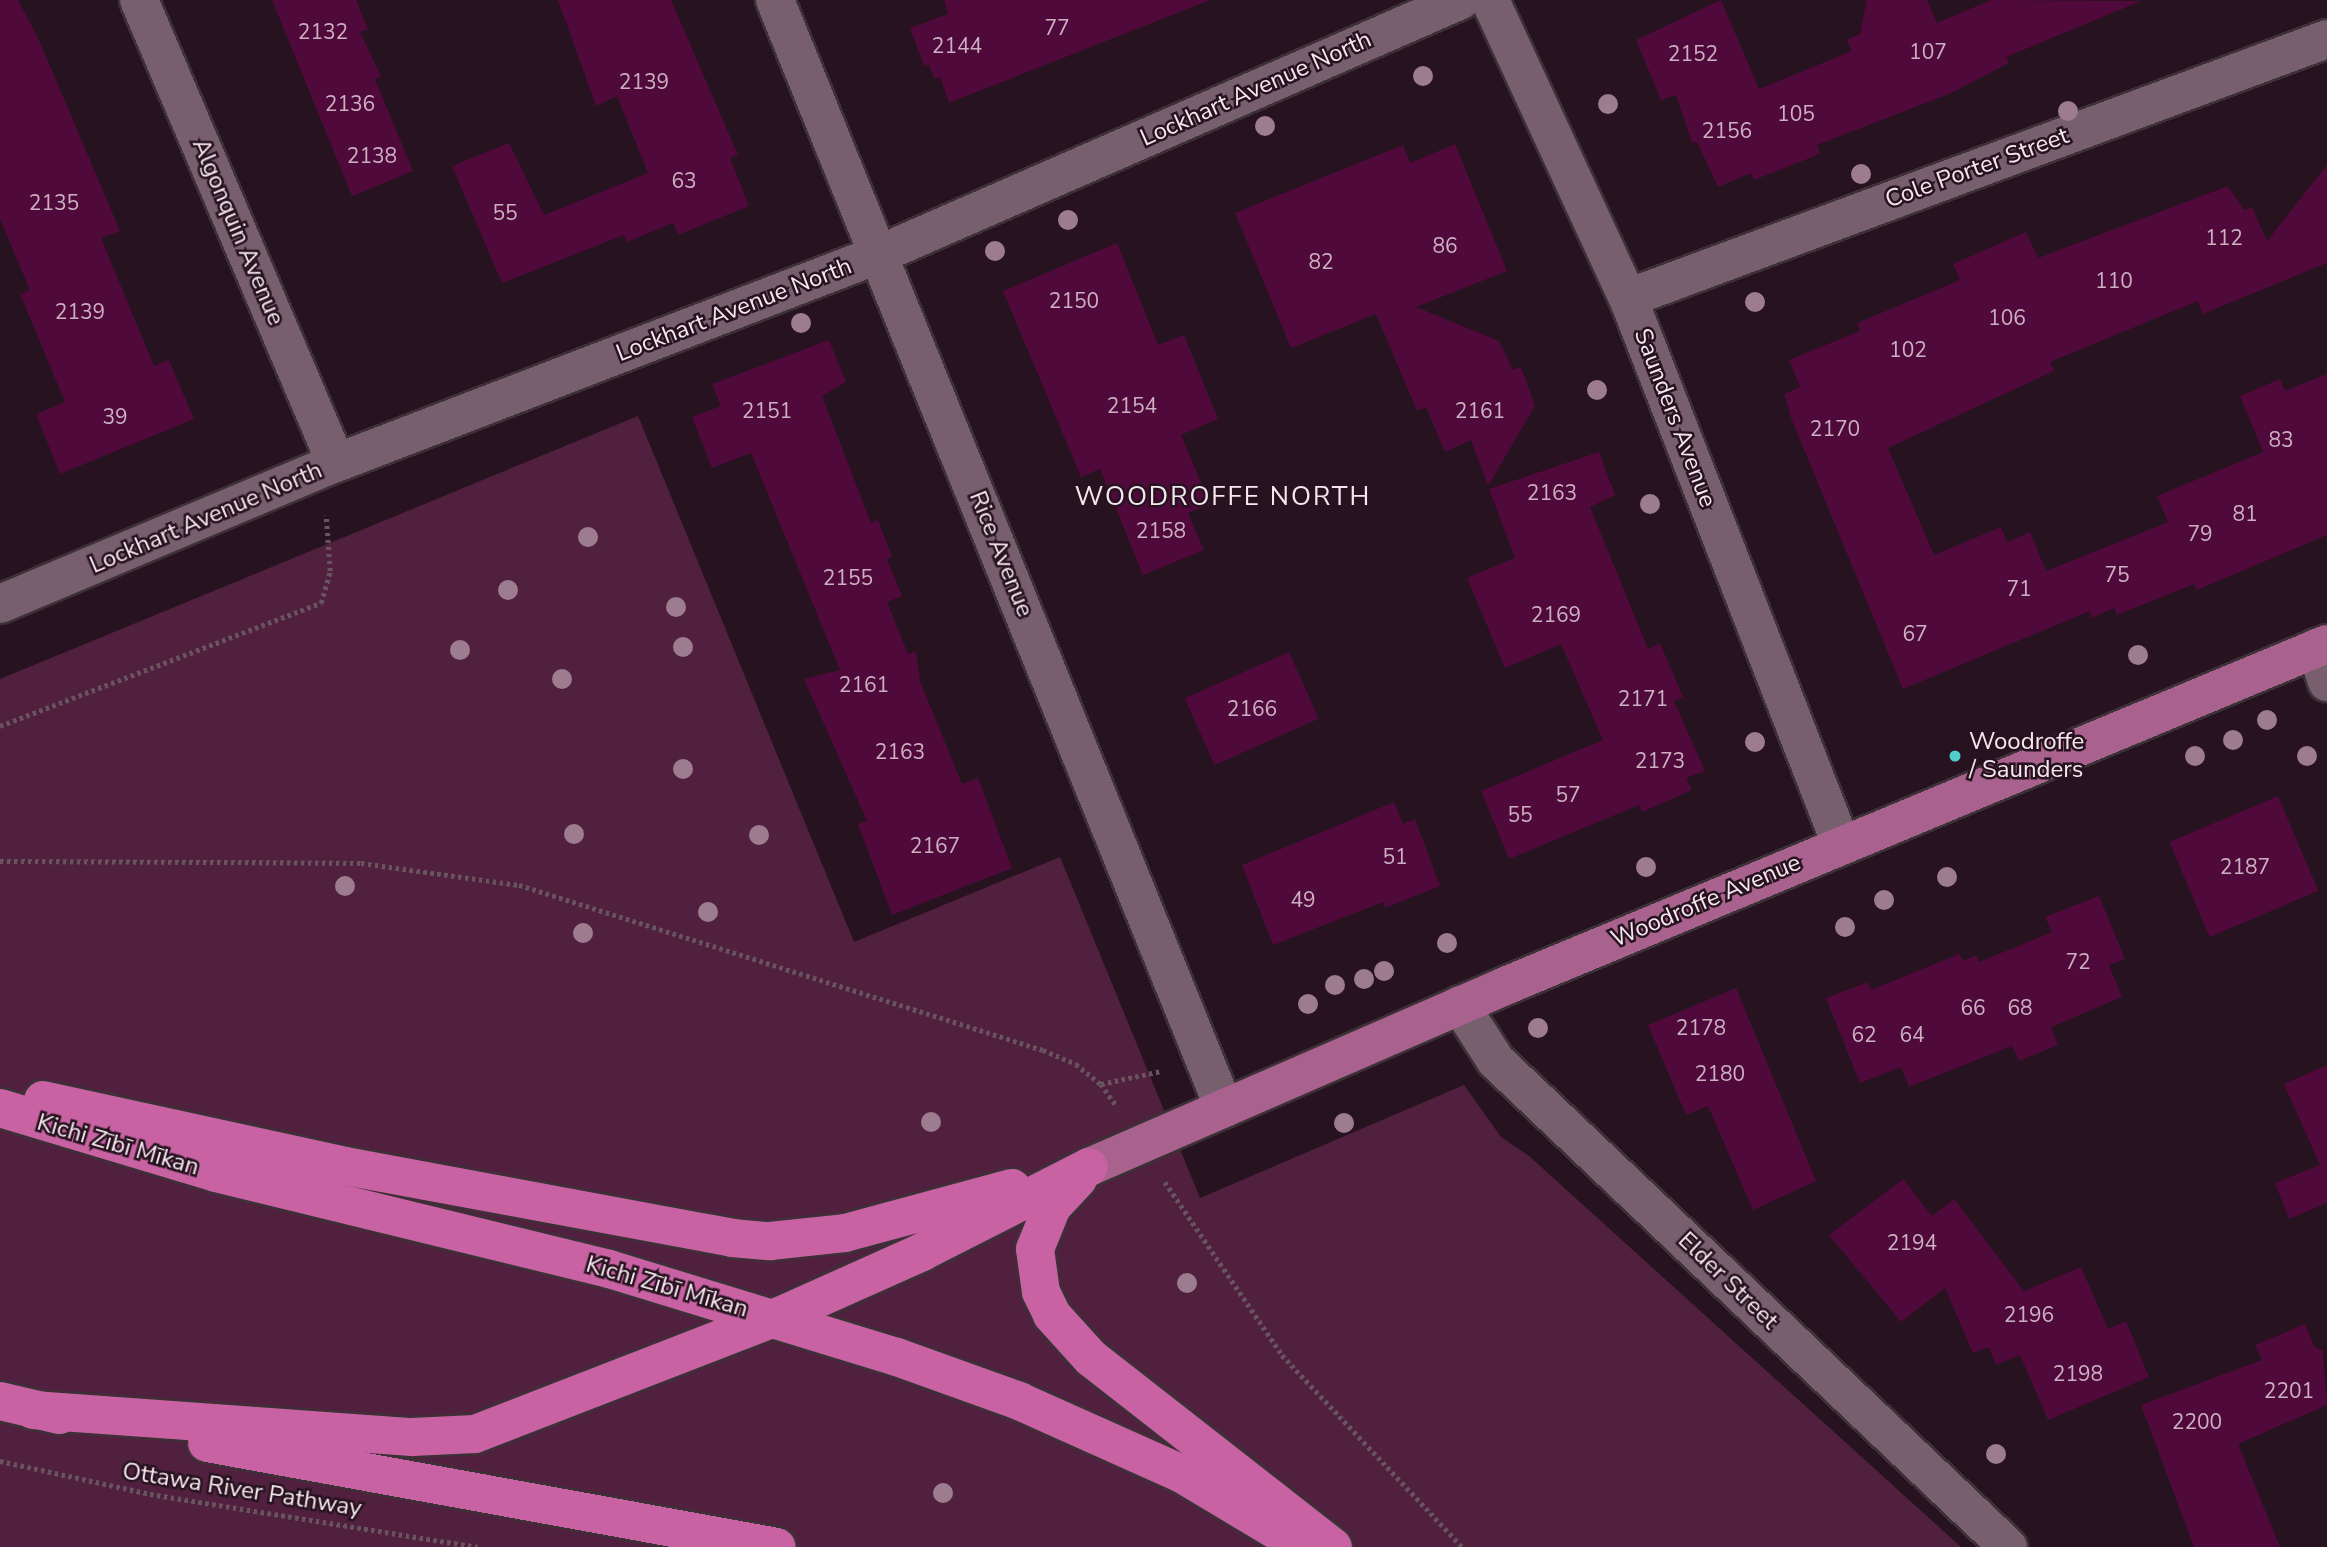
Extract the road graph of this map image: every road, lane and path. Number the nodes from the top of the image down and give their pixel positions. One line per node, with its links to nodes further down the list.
1 (139, 0): 8 (street, Algonquin Avenue)
2 (775, 0): 6 (street, Rice Avenue)
3 (1461, 0): 6 (street, Lockhart Avenue North)
4 (1490, 0): 7 (street, Saunders Avenue)
5 (2327, 39): 7 (street, Cole Porter Street)
6 (880, 254): 8 (street, Lockhart Avenue North); 18 (street, Rice Avenue)
7 (1628, 298): 12 (street, Saunders Avenue)
8 (330, 466): 9 (street, Lockhart Avenue North); 11 (path)
9 (0, 604)
10 (2323, 658): 12 (main road, Woodroffe Avenue)
11 (0, 726)
12 (1841, 844): 14 (main road, Woodroffe Avenue)
13 (0, 861): 15 (path)
14 (1460, 1005): 18 (main road, Woodroffe Avenue); 29 (street, Elder Street)
15 (1166, 1070)
16 (0, 1091): 19 (highway)
17 (0, 1108): 21 (highway, Kichi Zībī Mīkan)
18 (1224, 1108): 19 (main road, Woodroffe Avenue)
19 (1089, 1167): 21 (highway); 27 (highway)
20 (1158, 1171): 28 (path)
21 (776, 1317): 22 (highway); 26 (highway, Kichi Zībī Mīkan)
22 (17, 1406): 25 (highway)
23 (0, 1461): 24 (path, Ottawa River Pathway)
24 (478, 1547)
25 (777, 1547)
26 (1304, 1547)
27 (1333, 1547)
28 (1462, 1547)
29 (2008, 1547)

